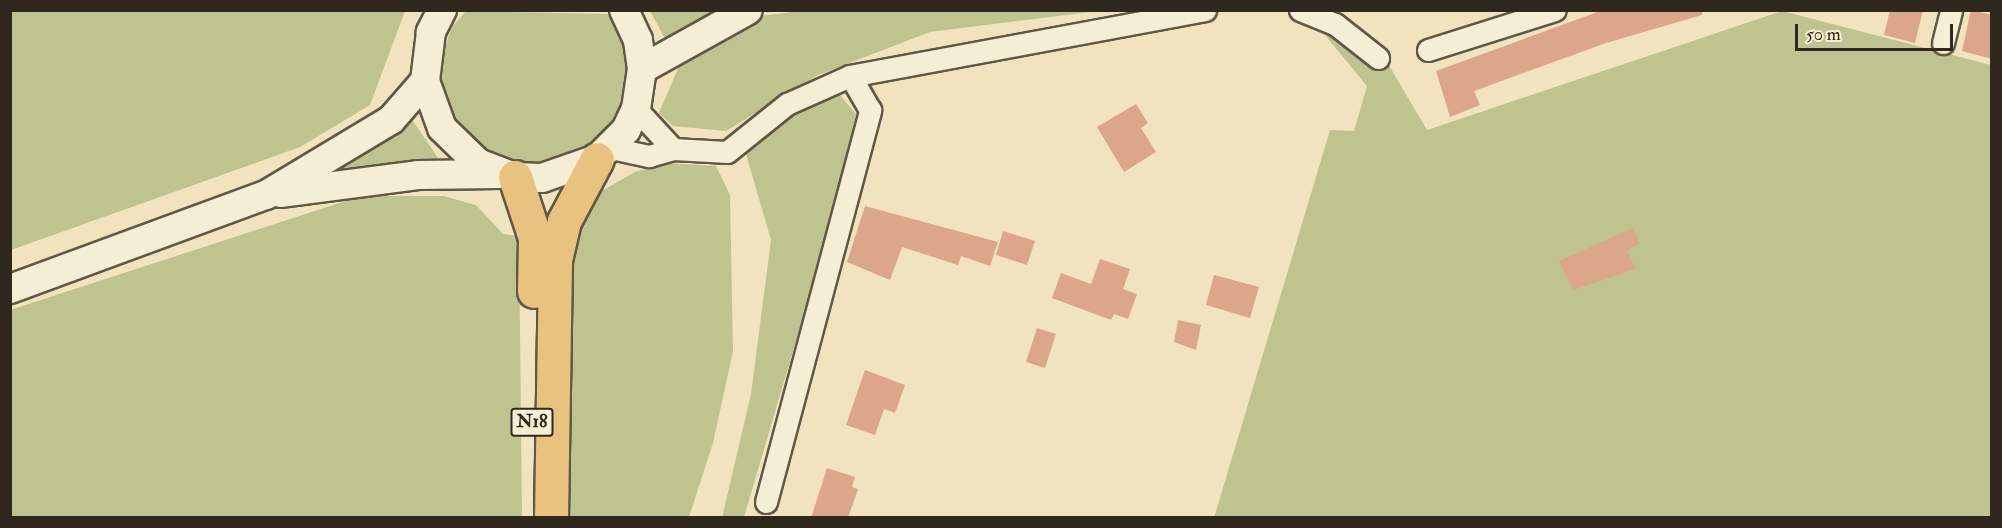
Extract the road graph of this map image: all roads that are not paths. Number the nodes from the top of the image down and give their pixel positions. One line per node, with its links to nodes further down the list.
1 (442, 10): 13 (main road)
2 (624, 10): 11 (main road)
3 (748, 10): 11 (main road)
4 (1205, 10): 12 (street)
5 (1300, 10): 10 (street)
6 (1555, 10): 9 (street)
7 (1951, 10): 8 (street)
8 (1943, 43)
9 (1428, 51)
10 (1378, 58)
11 (642, 69): 14 (main road)
12 (850, 76): 15 (street); 20 (street)
13 (425, 81): 17 (main road); 18 (main road)
14 (636, 109): 15 (street); 16 (main road)
15 (673, 149): 16 (street)
16 (604, 154): 17 (main road); 22 (highway, N18)
17 (508, 175): 18 (main road); 21 (highway, N18)
18 (266, 195): 19 (main road)
19 (10, 289)
20 (766, 502)
21 (532, 518)
22 (551, 518)

